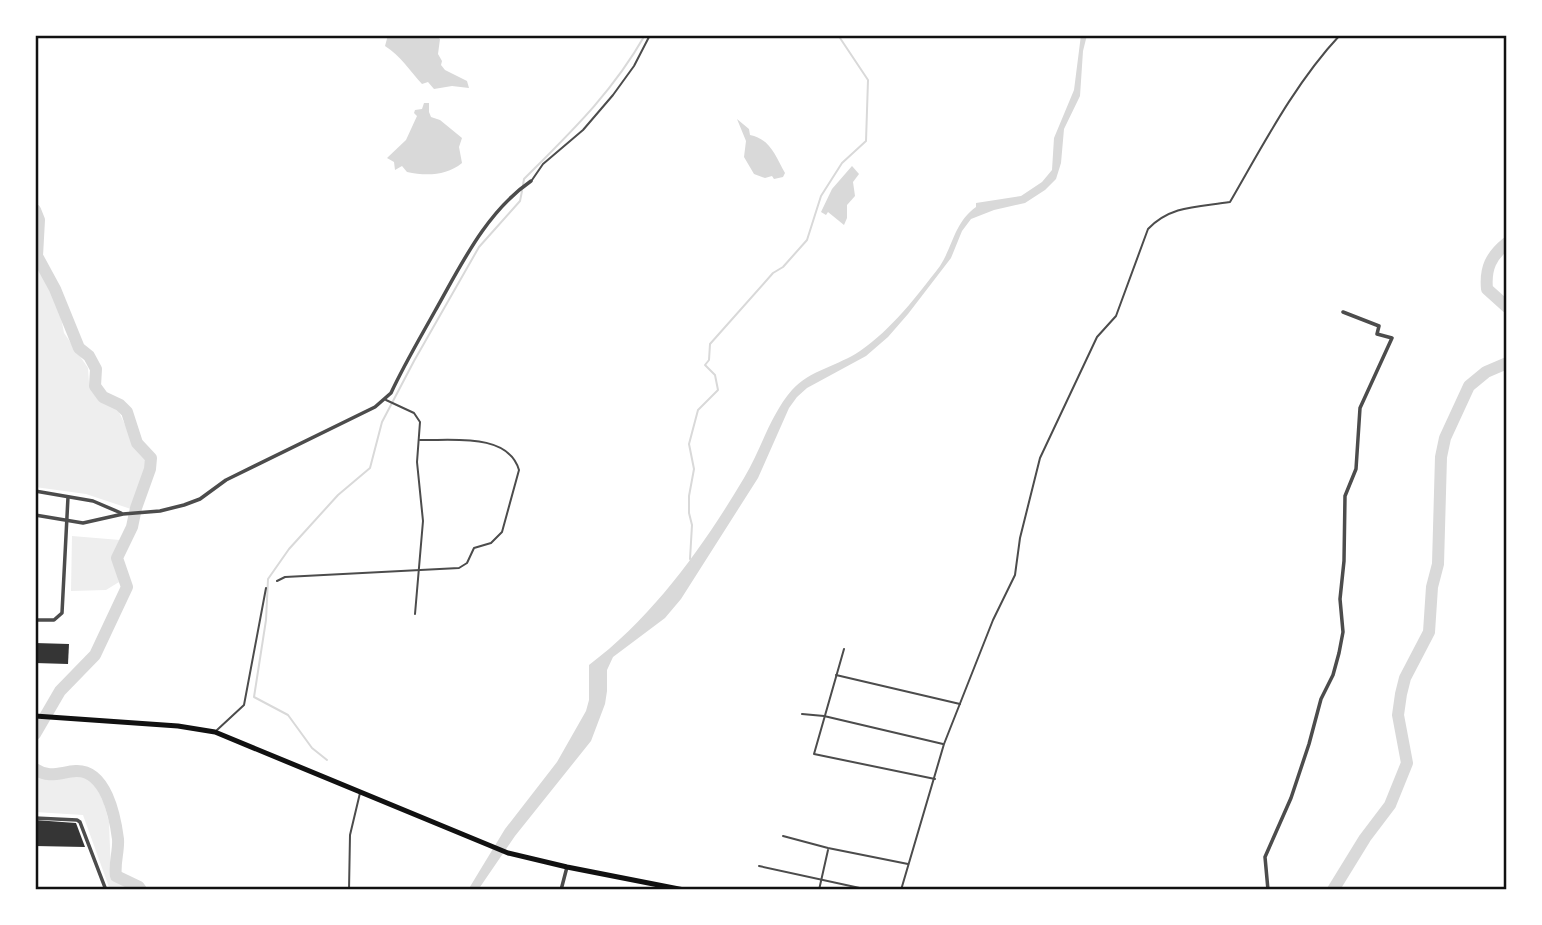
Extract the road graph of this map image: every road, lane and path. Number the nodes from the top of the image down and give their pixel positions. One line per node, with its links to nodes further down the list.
1 (650, 35): 3 (lane)
2 (1340, 35): 19 (lane)
3 (531, 181): 5 (street)
4 (1343, 312): 41 (street)
5 (385, 400): 6 (lane); 9 (street)
6 (420, 440): 12 (lane); 12 (lane)
7 (35, 491): 8 (street)
8 (68, 496): 9 (street); 11 (street)
9 (122, 514): 11 (street)
10 (35, 515): 11 (street)
11 (66, 520): 16 (street)
12 (420, 569): 13 (lane); 15 (lane)
13 (276, 581)
14 (266, 588): 23 (lane)
15 (415, 614)
16 (35, 620)
17 (844, 649): 18 (lane)
18 (835, 675): 19 (lane); 22 (lane)
19 (960, 704): 24 (lane)
20 (802, 714): 22 (lane)
21 (37, 716): 23 (main road)
22 (824, 716): 24 (lane); 25 (lane)
23 (215, 732): 26 (main road)
24 (944, 744): 25 (lane)
25 (935, 779): 30 (lane)
26 (361, 792): 32 (main road); 35 (lane)
27 (35, 818): 34 (street)
28 (783, 836): 29 (lane)
29 (828, 848): 30 (lane); 33 (lane)
30 (909, 864): 40 (lane)
31 (759, 866): 33 (lane)
32 (567, 867): 36 (street); 37 (main road)
33 (821, 879): 38 (lane); 39 (lane)
34 (106, 890)
35 (349, 890)
36 (561, 890)
37 (684, 890)
38 (819, 890)
39 (869, 890)
40 (901, 890)
41 (1268, 890)

